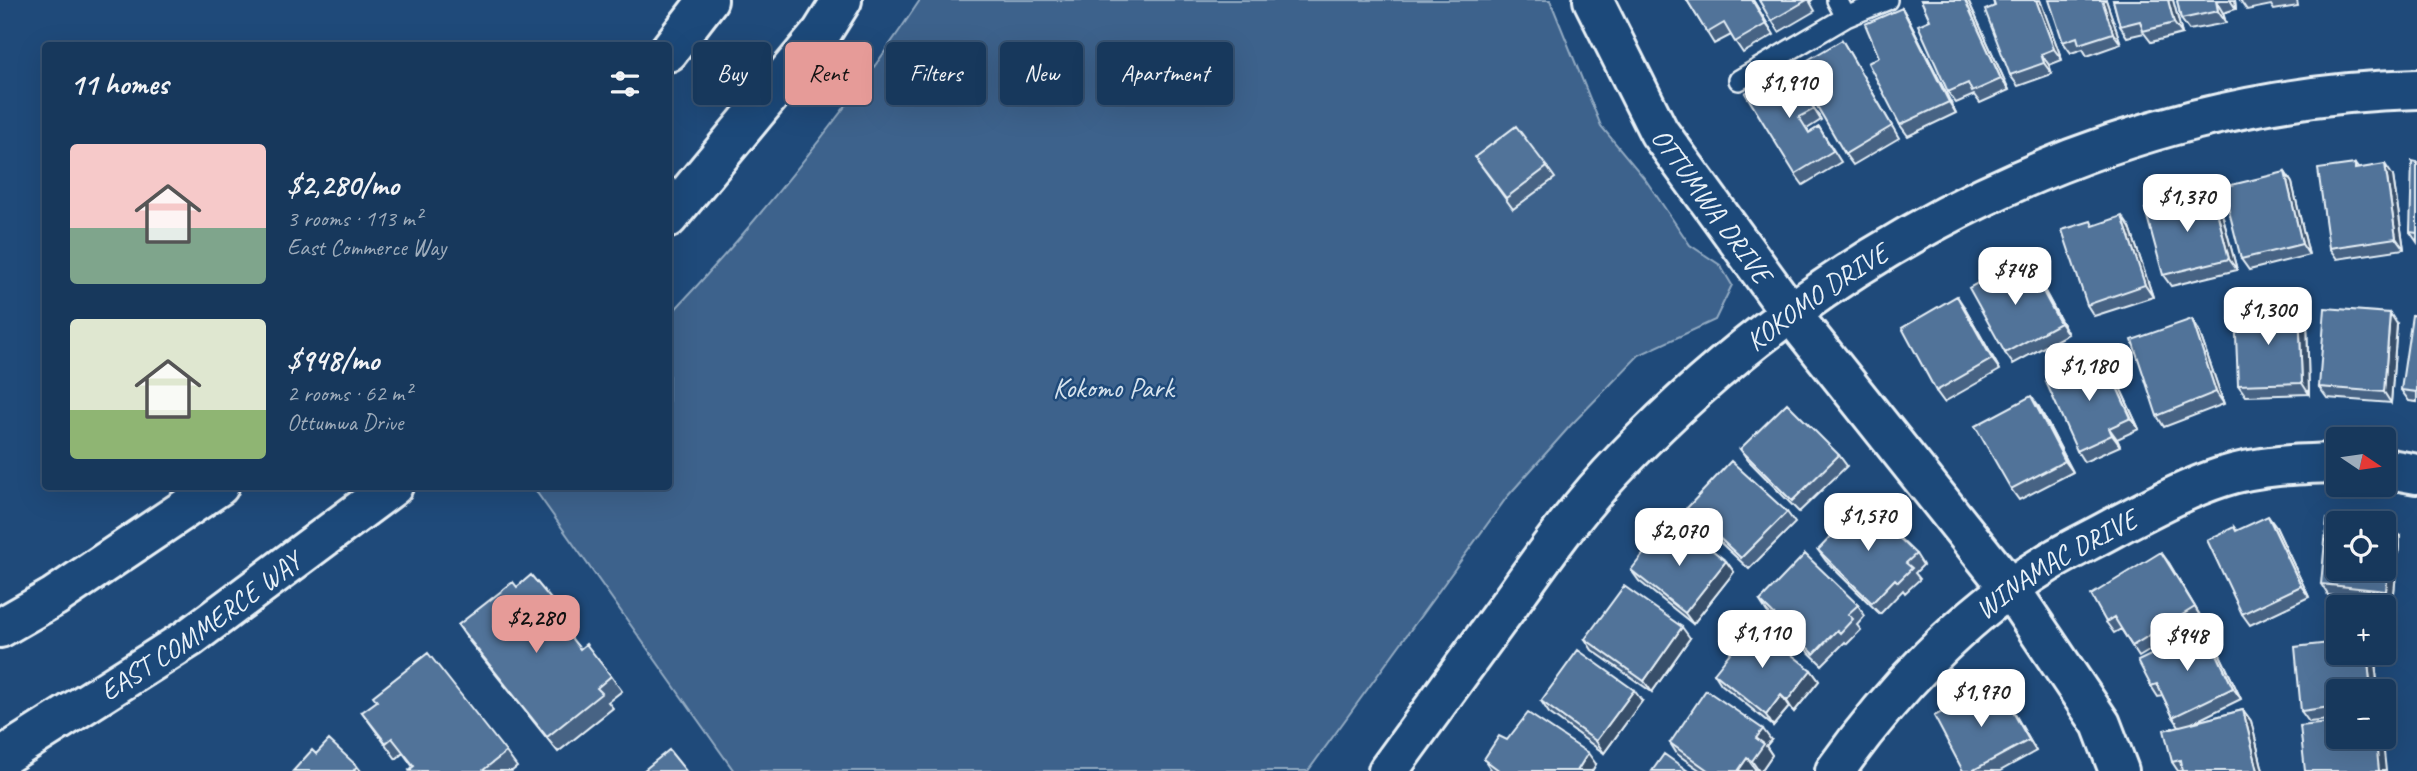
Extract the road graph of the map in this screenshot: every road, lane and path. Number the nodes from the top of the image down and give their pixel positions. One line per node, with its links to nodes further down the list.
1 (708, 0): 6 (street)
2 (842, 0): 9 (street)
3 (1593, 0): 10 (street, OTTUMWA DRIVE)
4 (1887, 0): 5 (lane)
5 (1842, 9): 7 (lane)
6 (672, 47)
7 (1739, 80)
8 (2417, 89): 10 (street, KOKOMO DRIVE)
9 (672, 213)
10 (1789, 311): 16 (street, OTTUMWA DRIVE); 19 (street, KOKOMO DRIVE)
11 (2326, 463): 16 (street, WINAMAC DRIVE)
12 (2396, 470): 13 (street)
13 (2417, 474)
14 (213, 490): 17 (street)
15 (388, 490): 18 (street, EAST COMMERCE WAY)
16 (2011, 590): 20 (street, WINAMAC DRIVE); 21 (street, OTTUMWA DRIVE)
17 (0, 628)
18 (14, 758)
19 (1388, 771)
20 (1835, 771)
21 (2119, 771)

